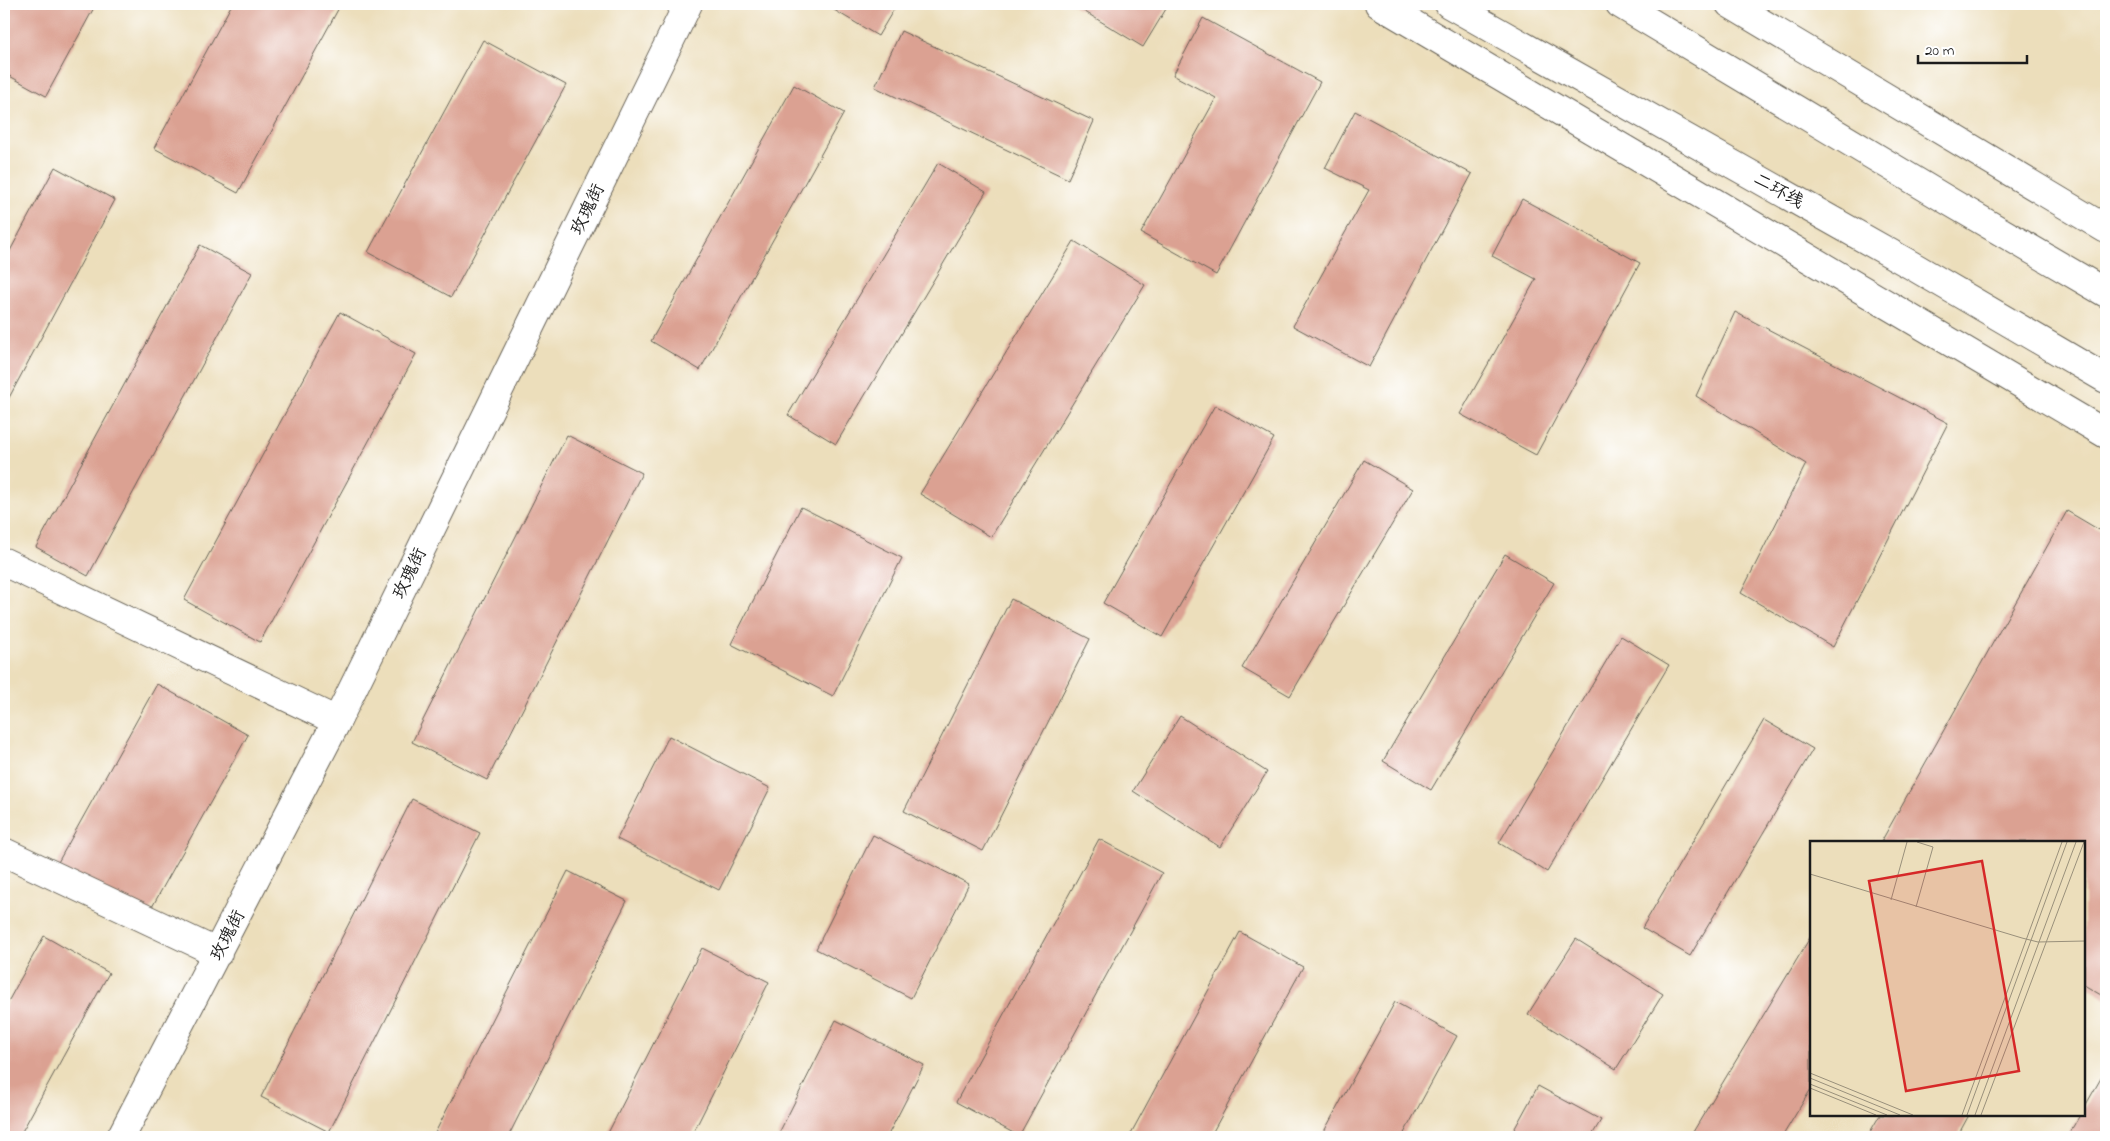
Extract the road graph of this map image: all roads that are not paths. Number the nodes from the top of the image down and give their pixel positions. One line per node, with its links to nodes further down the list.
1 (688, 4): 11 (main road, 玫瑰街)
2 (1379, 4): 9 (main road)
3 (1449, 4): 8 (main road, 二环线)
4 (1620, 4): 7 (main road)
5 (1730, 4): 6 (main road)
6 (2106, 229)
7 (2106, 293)
8 (2106, 379)
9 (2106, 434)
10 (4, 562): 11 (main road)
11 (336, 721): 13 (main road, 玫瑰街)
12 (4, 852): 13 (main road)
13 (218, 953): 14 (main road, 玫瑰街)
14 (121, 1137)

